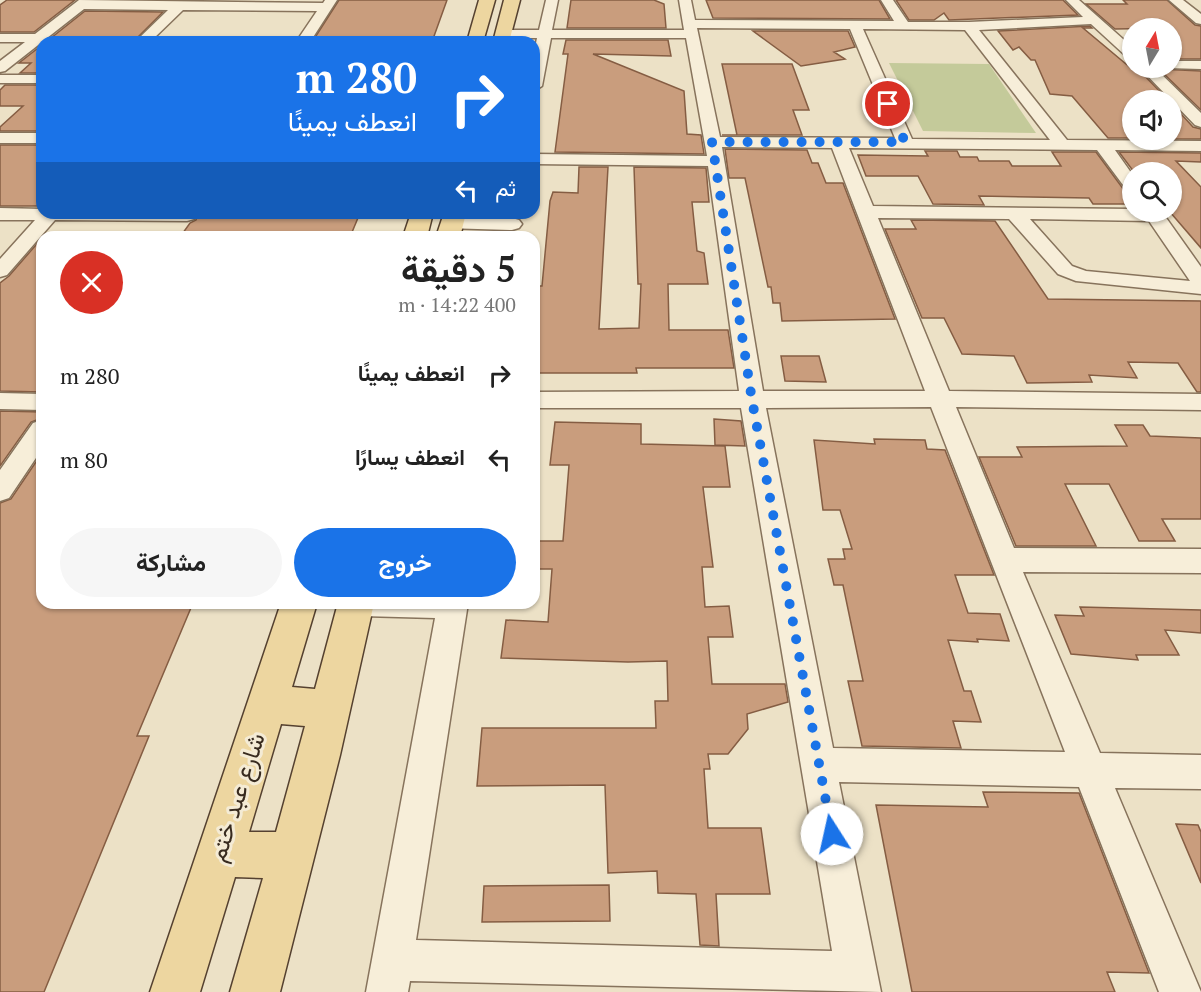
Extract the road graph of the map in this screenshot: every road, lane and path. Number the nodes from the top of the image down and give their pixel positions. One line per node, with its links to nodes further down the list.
1 (487, 0): 20 (main road)
2 (512, 0): 21 (main road)
3 (552, 0): 16 (street)
4 (887, 0): 14 (street)
5 (1072, 0): 11 (street)
6 (1175, 0): 12 (street)
7 (84, 3): 9 (street); 17 (street)
8 (329, 3): 9 (street); 19 (street)
9 (179, 6): 18 (street)
10 (689, 19): 13 (street); 16 (street); 42 (street)
11 (1094, 20): 15 (street); 26 (street)
12 (1201, 20)
13 (855, 26): 14 (street); 38 (street)
14 (904, 26): 15 (street)
15 (969, 26): 39 (street)
16 (543, 34): 22 (street); 27 (street)
17 (41, 36)
18 (148, 36)
19 (307, 36)
20 (477, 36)
21 (503, 36)
22 (522, 36)
23 (0, 38): 24 (street)
24 (36, 38)
25 (36, 40): 30 (street)
26 (1122, 45)
27 (540, 51)
28 (1182, 65): 29 (street)
29 (1201, 65)
30 (0, 68)
31 (1157, 78): 34 (street)
32 (0, 79): 33 (street)
33 (36, 79)
34 (1198, 117)
35 (0, 138): 36 (street)
36 (36, 138)
37 (838, 141): 38 (street); 42 (street); 45 (street)
38 (905, 142): 39 (street)
39 (1062, 144): 40 (street)
40 (1102, 145): 41 (street); 44 (street)
41 (1201, 146)
42 (714, 152): 43 (street); 59 (street)
43 (540, 159)
44 (1122, 172)
45 (865, 212): 49 (street); 57 (street)
46 (1122, 213): 49 (street)
47 (0, 214): 48 (street)
48 (36, 214)
49 (1015, 214): 56 (street)
50 (46, 219): 54 (street)
51 (1160, 222): 55 (street)
52 (452, 225): 53 (street)
53 (512, 225)
54 (0, 271)
55 (1201, 282)
56 (1201, 288)
57 (940, 399): 59 (street); 62 (street); 65 (street)
58 (540, 400): 59 (street)
59 (752, 400): 72 (street)
60 (0, 401): 61 (street)
61 (36, 402)
62 (1201, 402)
63 (36, 438): 64 (street)
64 (0, 491)
65 (1004, 560): 66 (street); 73 (street)
66 (1201, 561)
67 (297, 609): 70 (main road, شارع عبد ختم)
68 (355, 609): 71 (main road)
69 (452, 609): 77 (street)
70 (266, 704): 71 (main road); 75 (main road, شارع عبد ختم)
71 (330, 709): 76 (main road)
72 (820, 765): 73 (street); 78 (street)
73 (1089, 769): 74 (street); 81 (street)
74 (1201, 772)
75 (218, 854): 76 (main road); 79 (main road, شارع عبد ختم)
76 (291, 855): 80 (main road)
77 (390, 976): 78 (street)
78 (858, 982)
79 (175, 992)
80 (255, 992)
81 (1180, 992)

